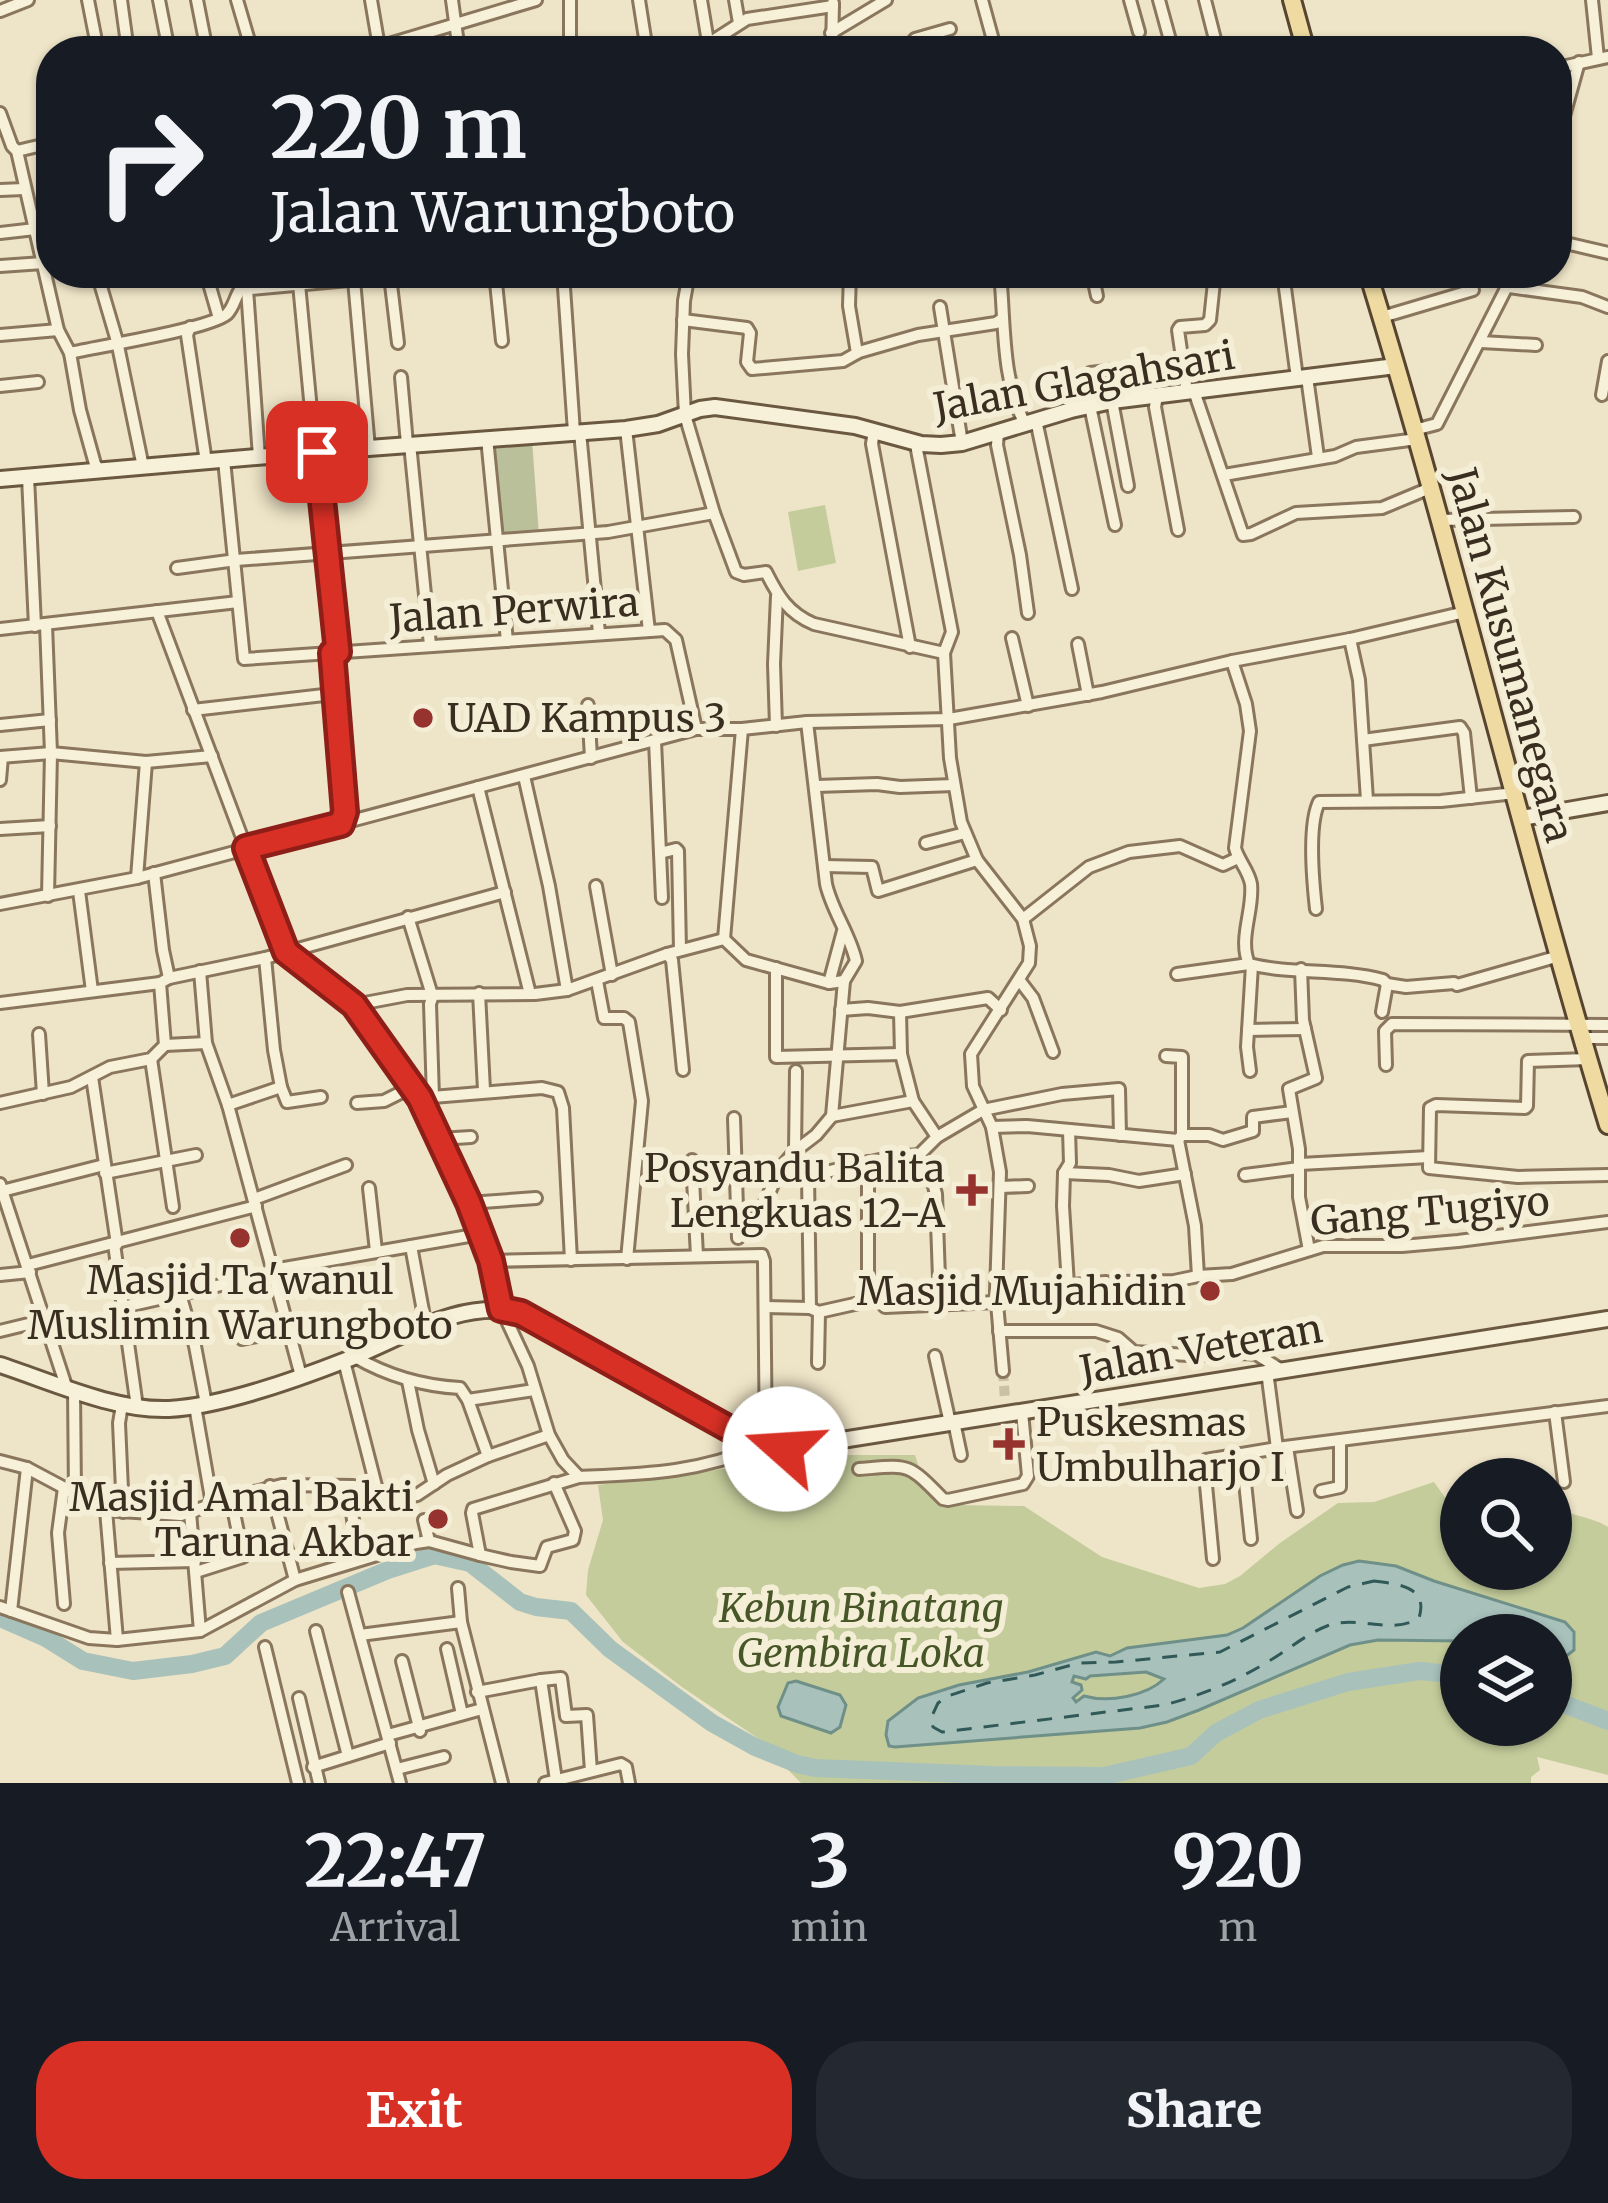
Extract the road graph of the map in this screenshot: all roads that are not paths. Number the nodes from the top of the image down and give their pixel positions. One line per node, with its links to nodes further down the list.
1 (88, 0): 33 (street)
2 (121, 0): 34 (street)
3 (159, 0): 35 (street)
4 (196, 0): 36 (street)
5 (237, 0): 37 (street)
6 (371, 0): 38 (street)
7 (452, 0): 28 (street)
8 (486, 0): 26 (street)
9 (536, 0): 26 (street)
10 (569, 0): 41 (street)
11 (639, 0): 42 (street)
12 (700, 0): 43 (street)
13 (736, 0): 27 (street)
14 (774, 0): 25 (street)
15 (886, 0): 32 (street)
16 (982, 0): 47 (street)
17 (1130, 0): 31 (street)
18 (1160, 0): 48 (street)
19 (1205, 0): 49 (street)
20 (1293, 0): 50 (main road)
21 (1592, 0): 51 (street)
22 (23, 1): 24 (street)
23 (833, 3): 25 (street); 32 (street)
24 (0, 10)
25 (776, 14): 27 (street)
26 (489, 16): 28 (street)
27 (739, 23): 30 (street)
28 (458, 25): 39 (street); 40 (street)
29 (950, 29): 46 (street)
30 (726, 32): 44 (street); 45 (street)
31 (1138, 32)
32 (832, 33)
33 (95, 36)
34 (126, 36)
35 (166, 36)
36 (204, 36)
37 (248, 36)
38 (372, 36)
39 (419, 36)
40 (459, 36)
41 (570, 36)
42 (645, 36)
43 (707, 36)
44 (719, 36)
45 (727, 36)
46 (926, 36)
47 (991, 36)
48 (1169, 36)
49 (1214, 36)
50 (1302, 36)
51 (1603, 58): 52 (street)
52 (1580, 62): 53 (street); 54 (street)
53 (1572, 64)
54 (1572, 89)
55 (0, 112): 56 (street)
56 (10, 148): 57 (street)
57 (24, 189): 58 (street); 59 (street)
58 (0, 190)
59 (34, 229): 60 (street); 61 (street)
60 (0, 232)
61 (36, 236)
62 (1572, 245): 63 (street)
63 (1608, 253)
64 (36, 263): 65 (street)
65 (0, 266)
66 (49, 288): 94 (street)
67 (101, 288): 97 (street)
68 (210, 288): 90 (street)
69 (254, 288): 84 (street)
70 (297, 288): 128 (street)
71 (353, 288): 127 (street)
72 (390, 288): 100 (street)
73 (497, 288): 98 (street)
74 (564, 288): 120 (street)
75 (687, 288): 92 (street)
76 (849, 288): 102 (street)
77 (1002, 288): 91 (street)
78 (1095, 288): 86 (street)
79 (1213, 288): 111 (street)
80 (1286, 288): 108 (street)
81 (1373, 288): 89 (main road, Jalan Kusumanegara)
82 (1508, 288): 99 (street)
83 (1522, 288): 87 (street)
84 (248, 289): 90 (street); 129 (street)
85 (1473, 290): 89 (street)
86 (1096, 296)
87 (1608, 307)
88 (940, 308): 95 (street)
89 (1382, 317): 105 (main road, Jalan Kusumanegara)
90 (218, 318): 93 (street)
91 (1002, 319): 95 (street); 117 (street)
92 (683, 320): 102 (street); 116 (street)
93 (190, 327): 97 (street); 132 (street)
94 (58, 330): 96 (street); 103 (street)
95 (943, 331): 102 (street); 124 (street)
96 (0, 335)
97 (117, 341): 103 (street); 133 (street)
98 (502, 341)
99 (1481, 342): 101 (street); 122 (street)
100 (398, 344)
101 (1536, 345)
102 (856, 352)
103 (70, 353): 134 (street)
104 (1608, 362): 112 (street)
105 (1396, 366): 108 (main road, Jalan Glagahsari); 122 (main road, Jalan Kusumanegara)
106 (1090, 373): 114 (street)
107 (401, 377): 126 (street)
108 (1302, 377): 111 (main road, Jalan Glagahsari); 130 (street)
109 (38, 382): 110 (street)
110 (0, 386)
111 (1191, 392): 113 (main road, Jalan Glagahsari); 135 (street)
112 (1602, 394)
113 (1156, 395): 114 (main road, Jalan Glagahsari); 145 (street)
114 (1120, 400): 115 (main road, Jalan Glagahsari); 138 (street)
115 (1090, 406): 117 (main road, Jalan Glagahsari); 143 (street)
116 (686, 416): 118 (main road, Jalan Glagahsari); 119 (main road, Jalan Glagahsari); 140 (street)
117 (1030, 422): 121 (main road, Jalan Glagahsari); 152 (street)
118 (626, 430): 120 (main road, Jalan Glagahsari); 144 (street)
119 (874, 430): 125 (main road, Jalan Glagahsari); 167 (street)
120 (577, 432): 123 (main road, Jalan Glagahsari); 146 (street)
121 (998, 434): 124 (main road, Jalan Glagahsari); 157 (street)
122 (1415, 435): 130 (street); 139 (main road, Jalan Kusumanegara)
123 (487, 438): 126 (main road, Jalan Glagahsari); 147 (street)
124 (962, 443): 125 (main road, Jalan Glagahsari)
125 (921, 444): 169 (street)
126 (409, 445): 127 (main road, Jalan Glagahsari); 148 (street)
127 (369, 448): 128 (main road, Jalan Glagahsari)
128 (316, 452): 129 (main road, Jalan Glagahsari); 149 (street)
129 (259, 457): 131 (main road, Jalan Glagahsari)
130 (1318, 458): 135 (street)
131 (224, 460): 132 (main road, Jalan Glagahsari); 150 (street, Jalan Perwira)
132 (206, 462): 133 (main road, Jalan Glagahsari)
133 (143, 467): 134 (main road, Jalan Glagahsari)
134 (100, 471): 136 (main road, Jalan Glagahsari)
135 (1224, 475): 139 (street)
136 (28, 477): 137 (main road, Jalan Glagahsari); 158 (street)
137 (0, 479)
138 (1128, 486)
139 (1430, 488): 142 (main road, Jalan Kusumanegara)
140 (714, 513): 144 (street); 153 (street)
141 (1574, 517): 142 (street)
142 (1440, 520): 156 (main road, Jalan Kusumanegara)
143 (1114, 525)
144 (638, 527): 146 (street); 160 (street)
145 (1178, 530)
146 (589, 533): 147 (street); 161 (street)
147 (496, 540): 148 (street); 164 (street)
148 (419, 548): 149 (street); 166 (street)
149 (328, 554): 150 (street); 168 (street)
150 (236, 560): 151 (street); 154 (street, Jalan Perwira)
151 (177, 568)
152 (1072, 589)
153 (777, 596): 167 (street); 180 (street)
154 (238, 602): 155 (street); 168 (street, Jalan Perwira)
155 (157, 611): 158 (street); 175 (street)
156 (1466, 611): 163 (street); 195 (main road, Jalan Kusumanegara)
157 (1028, 613)
158 (41, 626): 159 (street); 177 (street)
159 (0, 629)
160 (649, 631): 161 (street, Jalan Perwira); 181 (street, Jalan Perwira)
161 (599, 633): 164 (street, Jalan Perwira)
162 (1012, 638): 174 (street)
163 (1350, 639): 170 (street); 183 (street)
164 (507, 641): 166 (street, Jalan Perwira)
165 (1078, 644): 172 (street)
166 (430, 645): 168 (street, Jalan Perwira)
167 (910, 647): 169 (street)
168 (335, 652): 200 (street)
169 (944, 653): 176 (street)
170 (1232, 661): 172 (street); 207 (street)
171 (324, 694): 175 (street)
172 (1088, 695): 174 (street)
173 (588, 705): 188 (street)
174 (1028, 706): 176 (street)
175 (193, 710): 186 (street)
176 (949, 719): 178 (street); 192 (street)
177 (50, 720): 179 (street); 185 (street)
178 (807, 722): 180 (street); 193 (street)
179 (0, 725)
180 (776, 726): 182 (street)
181 (696, 729): 182 (street); 184 (street)
182 (742, 729): 222 (street)
183 (1363, 740): 196 (street); 197 (street)
184 (655, 741): 188 (street); 206 (street)
185 (51, 753): 187 (street); 189 (street); 201 (street)
186 (212, 756): 189 (street); 205 (street)
187 (1, 757): 191 (street)
188 (591, 758): 190 (street)
189 (146, 762): 211 (street)
190 (524, 776): 194 (street); 239 (street)
191 (0, 780)
192 (954, 785): 193 (street); 203 (street)
193 (817, 786): 209 (street)
194 (478, 788): 200 (street); 214 (street)
195 (1515, 793): 196 (street); 199 (main road, Jalan Kusumanegara)
196 (1471, 798): 197 (street)
197 (1367, 800): 218 (street)
198 (1608, 803): 199 (main road)
199 (1522, 818): 225 (main road, Jalan Kusumanegara)
200 (341, 824): 205 (street)
201 (50, 826): 202 (street); 215 (street)
202 (0, 829)
203 (965, 833): 204 (street); 208 (street)
204 (926, 843)
205 (246, 848): 210 (street); 223 (street)
206 (660, 853): 216 (street); 224 (street)
207 (1238, 858): 220 (street); 227 (street)
208 (977, 860): 209 (street); 220 (street)
209 (824, 866): 221 (street)
210 (154, 873): 211 (street); 233 (street)
211 (137, 878): 213 (street)
212 (596, 886): 232 (street)
213 (79, 891): 215 (street); 240 (street)
214 (505, 892): 219 (street); 242 (street)
215 (48, 896): 217 (street)
216 (662, 898)
217 (0, 904)
218 (1316, 909)
219 (408, 917): 223 (street); 243 (street)
220 (1022, 919): 234 (street)
221 (843, 931): 236 (street); 237 (street)
222 (724, 939): 224 (street); 228 (street)
223 (286, 952): 226 (street); 245 (street)
224 (674, 952): 232 (street); 265 (street)
225 (1558, 956): 238 (street); 253 (main road, Jalan Kusumanegara)
226 (265, 958): 230 (street); 269 (street)
227 (1251, 965): 229 (street); 231 (street); 252 (street)
228 (776, 968): 237 (street); 261 (street)
229 (1301, 969): 238 (street); 251 (street)
230 (200, 970): 233 (street); 256 (street)
231 (1178, 974)
232 (612, 975): 235 (street)
233 (165, 980): 240 (street); 257 (street)
234 (1020, 980): 247 (street); 258 (street)
235 (597, 981): 239 (street); 321 (street)
236 (844, 981): 237 (street); 246 (street)
237 (829, 983)
238 (1387, 985): 249 (street)
239 (567, 990): 242 (street)
240 (92, 991): 244 (street)
241 (478, 993): 242 (street); 243 (street); 270 (street)
242 (530, 994)
243 (432, 995): 245 (street); 272 (street)
244 (0, 1003)
245 (354, 1005): 272 (street)
246 (842, 1010): 248 (street); 261 (street)
247 (1001, 1010): 248 (street); 278 (street)
248 (900, 1012): 259 (street)
249 (1382, 1012)
250 (1608, 1025): 253 (street)
251 (1305, 1029): 252 (street); 279 (street)
252 (1248, 1030): 267 (street)
253 (1580, 1032): 255 (street); 263 (main road, Jalan Kusumanegara); 264 (street)
254 (39, 1034): 271 (street)
255 (1608, 1037)
256 (206, 1043): 257 (street); 277 (street)
257 (165, 1046): 262 (street)
258 (1053, 1052)
259 (901, 1054): 261 (street); 274 (street)
260 (1166, 1056): 288 (street)
261 (836, 1057): 280 (street)
262 (151, 1059): 268 (street); 294 (street)
263 (1588, 1059): 282 (main road, Jalan Kusumanegara); 296 (street)
264 (1386, 1065)
265 (683, 1070)
266 (796, 1071): 290 (street)
267 (1250, 1071)
268 (92, 1077): 271 (street); 299 (street)
269 (280, 1088): 273 (street); 277 (street)
270 (484, 1090): 272 (street); 322 (street)
271 (44, 1094): 275 (street)
272 (422, 1094): 276 (street); 289 (street)
273 (321, 1097)
274 (914, 1101): 280 (street); 287 (street)
275 (0, 1103)
276 (357, 1103)
277 (228, 1105): 309 (street)
278 (982, 1110): 283 (street); 285 (street); 287 (street)
279 (1292, 1112): 288 (street); 298 (street)
280 (832, 1116): 290 (street)
281 (734, 1118): 314 (street)
282 (1608, 1124)
283 (992, 1127): 284 (street); 306 (street)
284 (1070, 1130): 285 (street); 300 (street)
285 (1120, 1135): 288 (street)
286 (470, 1137): 289 (street)
287 (937, 1137): 292 (street)
288 (1180, 1137): 301 (street)
289 (439, 1139): 310 (street)
290 (795, 1151): 314 (street)
291 (196, 1155): 294 (street)
292 (919, 1155): 295 (street); 332 (street)
293 (692, 1160): 320 (street)
294 (165, 1161): 299 (street); 311 (street)
295 (868, 1162): 331 (street); 336 (street)
296 (1429, 1163): 298 (street); 303 (street)
297 (346, 1165): 309 (street)
298 (1299, 1166): 302 (street); 317 (street)
299 (105, 1169): 305 (street); 315 (street)
300 (1064, 1173): 301 (street); 328 (street)
301 (1185, 1174): 327 (street)
302 (1245, 1175)
303 (1608, 1175)
304 (1028, 1186): 306 (street)
305 (1, 1187): 324 (street)
306 (1001, 1187): 330 (street)
307 (369, 1188): 318 (street)
308 (536, 1198): 310 (street)
309 (255, 1202): 315 (street); 325 (street)
310 (469, 1203): 313 (street)
311 (173, 1207)
312 (1608, 1222): 317 (street, Gang Tugiyo)
313 (480, 1234): 316 (street); 323 (street)
314 (738, 1235): 319 (street)
315 (116, 1244): 324 (street); 333 (street)
316 (411, 1246): 318 (street); 340 (street)
317 (1310, 1250): 327 (street, Gang Tugiyo)
318 (376, 1251): 325 (street)
319 (738, 1254): 320 (street); 334 (street)
320 (697, 1256): 321 (street)
321 (627, 1259): 322 (street)
322 (571, 1260): 323 (street)
323 (491, 1261): 335 (street)
324 (29, 1269): 326 (street); 338 (street)
325 (273, 1272): 329 (street); 341 (street)
326 (0, 1275)
327 (1198, 1276): 328 (street, Gang Tugiyo)
328 (1067, 1286): 330 (street, Gang Tugiyo)
329 (180, 1294): 333 (street); 357 (street)
330 (996, 1297): 332 (street, Gang Tugiyo); 343 (street)
331 (868, 1301): 332 (street, Gang Tugiyo); 336 (street, Gang Tugiyo)
332 (940, 1306)
333 (123, 1307): 339 (street)
334 (764, 1307): 336 (street, Gang Tugiyo); 365 (street)
335 (501, 1309): 340 (main road); 355 (street); 365 (main road)
336 (815, 1310): 348 (street)
337 (1608, 1318): 351 (main road, Jalan Veteran)
338 (45, 1320): 342 (street); 344 (street)
339 (125, 1323): 344 (street); 358 (street)
340 (426, 1327): 347 (main road)
341 (287, 1330): 345 (street); 352 (street)
342 (0, 1331)
343 (999, 1331): 350 (street); 351 (street)
344 (50, 1336): 354 (street)
345 (242, 1340)
346 (935, 1356): 362 (street)
347 (350, 1359): 352 (main road); 353 (street); 379 (street)
348 (818, 1363)
349 (0, 1365): 354 (main road)
350 (1003, 1370)
351 (1274, 1370): 360 (main road, Jalan Veteran); 366 (street)
352 (301, 1376): 357 (main road)
353 (409, 1381): 356 (street); 375 (street)
354 (70, 1388): 358 (main road); 380 (street)
355 (534, 1390): 356 (street); 363 (street)
356 (468, 1400): 369 (street)
357 (201, 1405): 358 (main road); 383 (street)
358 (129, 1406): 385 (street)
359 (1608, 1406): 361 (street)
360 (1012, 1409): 362 (main road, Jalan Veteran); 373 (street)
361 (1555, 1412): 364 (street); 370 (street)
362 (952, 1422): 365 (main road, Jalan Veteran); 368 (street)
363 (549, 1436): 369 (street); 374 (street)
364 (1340, 1441): 366 (street); 381 (street)
365 (763, 1447): 374 (street)
366 (1282, 1448): 367 (street); 386 (street)
367 (1242, 1454): 390 (street); 393 (street)
368 (961, 1455)
369 (488, 1456): 375 (street)
370 (1561, 1458)
371 (0, 1461): 372 (street)
372 (28, 1468): 380 (street); 400 (street)
373 (859, 1469)
374 (580, 1477): 376 (street)
375 (434, 1484): 379 (street)
376 (554, 1484): 392 (street); 392 (street)
377 (270, 1486): 378 (street); 382 (street); 396 (street)
378 (348, 1486): 379 (street); 389 (street)
379 (377, 1490)
380 (70, 1491): 384 (street); 399 (street)
381 (1322, 1492)
382 (231, 1498): 383 (street); 395 (street)
383 (212, 1504): 387 (street)
384 (106, 1510): 385 (street); 394 (street)
385 (123, 1511): 387 (street)
386 (1298, 1511)
387 (190, 1512): 395 (street)
388 (424, 1520): 391 (street)
389 (355, 1533)
390 (1251, 1539)
391 (429, 1541): 392 (street); 396 (street)
392 (480, 1555)
393 (1213, 1559)
394 (110, 1563): 395 (street); 405 (street)
395 (195, 1566): 402 (street)
396 (295, 1580): 402 (street)
397 (458, 1588): 401 (street)
398 (348, 1592): 404 (street)
399 (64, 1604)
400 (5, 1609): 405 (street)
401 (461, 1622): 404 (street); 410 (street)
402 (200, 1631): 405 (street)
403 (316, 1631): 416 (street)
404 (360, 1635): 415 (street)
405 (117, 1640)
406 (265, 1648): 420 (street)
407 (447, 1649): 413 (street)
408 (402, 1661): 414 (street)
409 (541, 1680): 410 (street); 419 (street); 421 (street)
410 (477, 1692): 412 (street)
411 (299, 1699): 420 (street)
412 (482, 1709): 413 (street); 424 (street)
413 (462, 1714): 414 (street)
414 (420, 1729): 415 (street)
415 (389, 1739): 416 (street); 418 (street)
416 (347, 1756): 420 (street)
417 (443, 1757): 418 (street)
418 (397, 1769): 423 (street)
419 (591, 1771): 421 (street); 425 (street)
420 (304, 1772): 422 (street)
421 (551, 1781)
422 (320, 1783)
423 (400, 1783)
424 (502, 1783)
425 (629, 1783)

